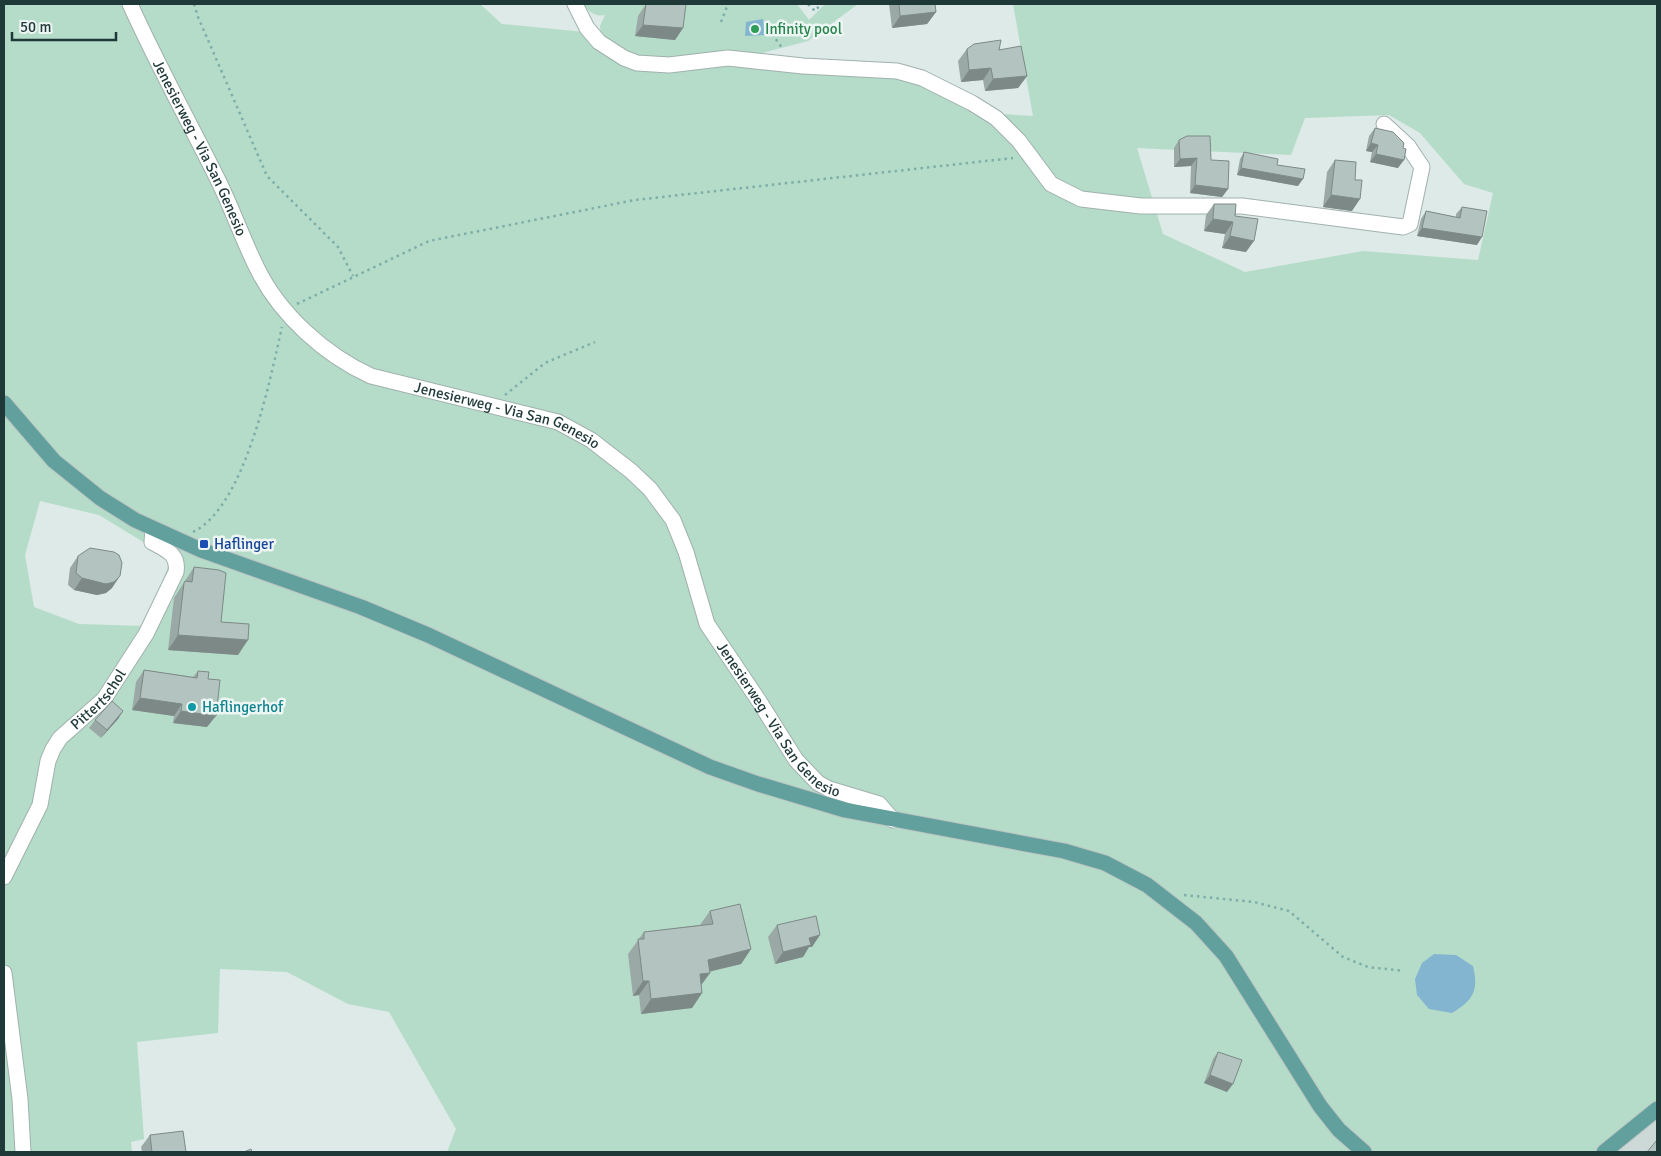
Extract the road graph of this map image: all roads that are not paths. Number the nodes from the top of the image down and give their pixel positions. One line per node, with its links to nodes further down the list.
1 (130, 4): 6 (street, Jenesierweg - Via San Genesio)
2 (575, 4): 3 (street)
3 (1384, 124)
4 (4, 403): 5 (main road)
5 (152, 529): 6 (main road); 7 (street, Pittertschol)
6 (893, 820): 11 (main road)
7 (4, 877)
8 (4, 973): 10 (street)
9 (1657, 1109): 12 (main road)
10 (23, 1152)
11 (1364, 1152)
12 (1604, 1152)

